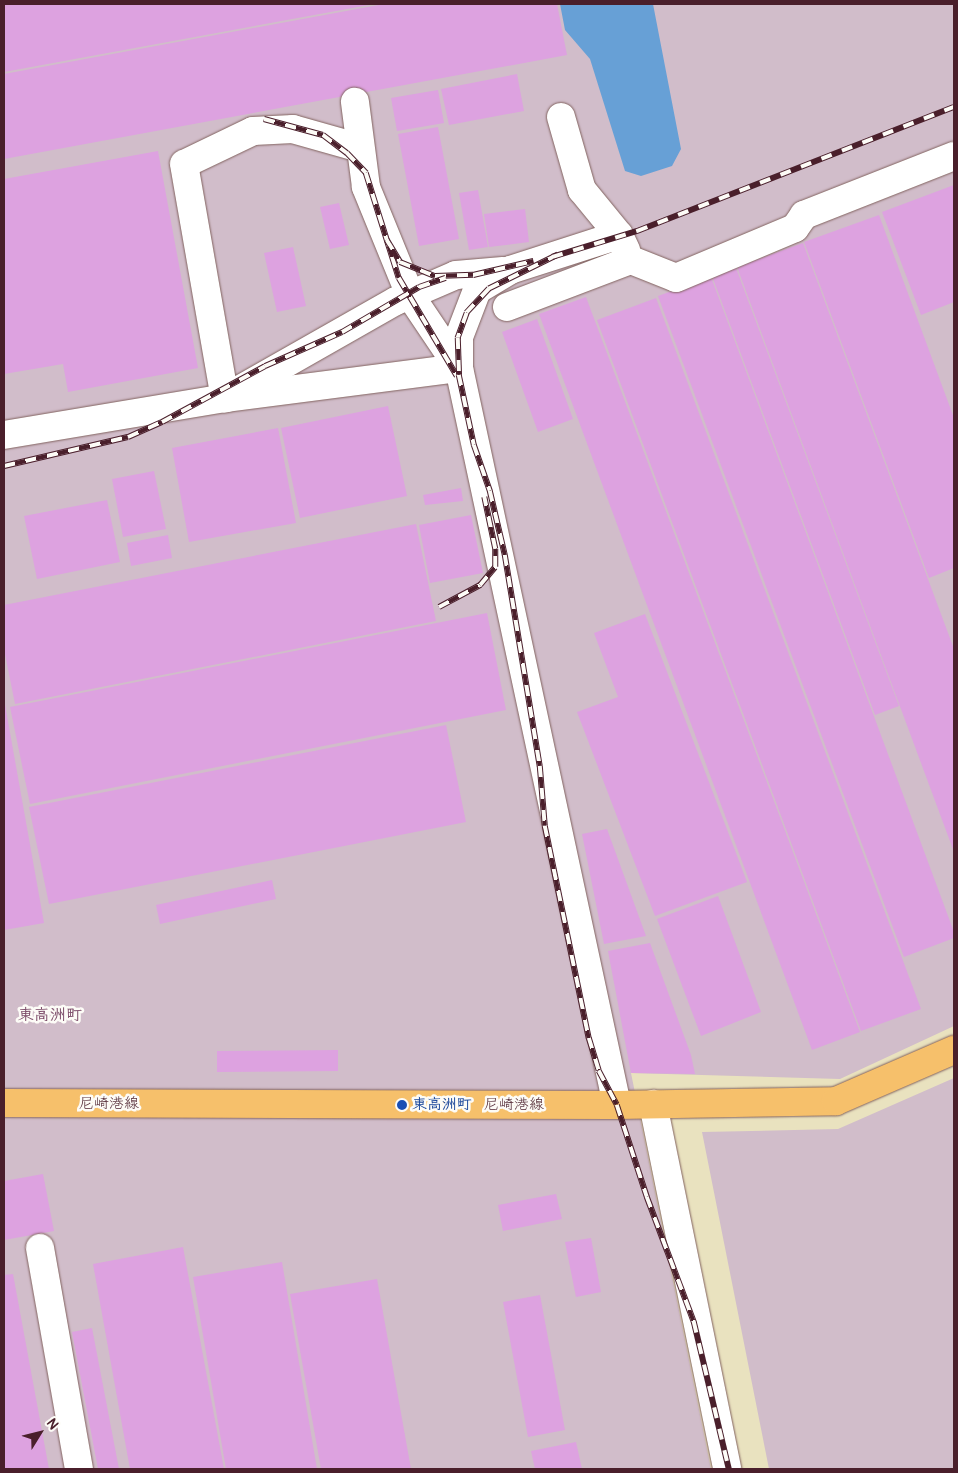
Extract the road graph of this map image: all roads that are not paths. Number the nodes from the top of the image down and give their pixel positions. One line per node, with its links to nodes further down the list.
1 (355, 102): 3 (lane)
2 (561, 117): 5 (lane)
3 (360, 148): 8 (lane); 11 (lane)
4 (954, 156): 6 (lane)
5 (619, 235): 6 (lane); 7 (lane)
6 (631, 260): 9 (lane)
7 (510, 270): 8 (lane); 10 (lane)
8 (410, 295): 10 (lane); 11 (lane)
9 (507, 307)
10 (459, 368): 11 (lane); 16 (lane)
11 (225, 398): 12 (lane)
12 (4, 436)
13 (954, 1050): 15 (main road, 尼崎港線)
14 (4, 1103): 16 (main road, 尼崎港線)
15 (653, 1104): 16 (main road, 尼崎港線); 19 (lane)
16 (617, 1105)
17 (40, 1248): 18 (lane)
18 (79, 1469)
19 (727, 1469)

